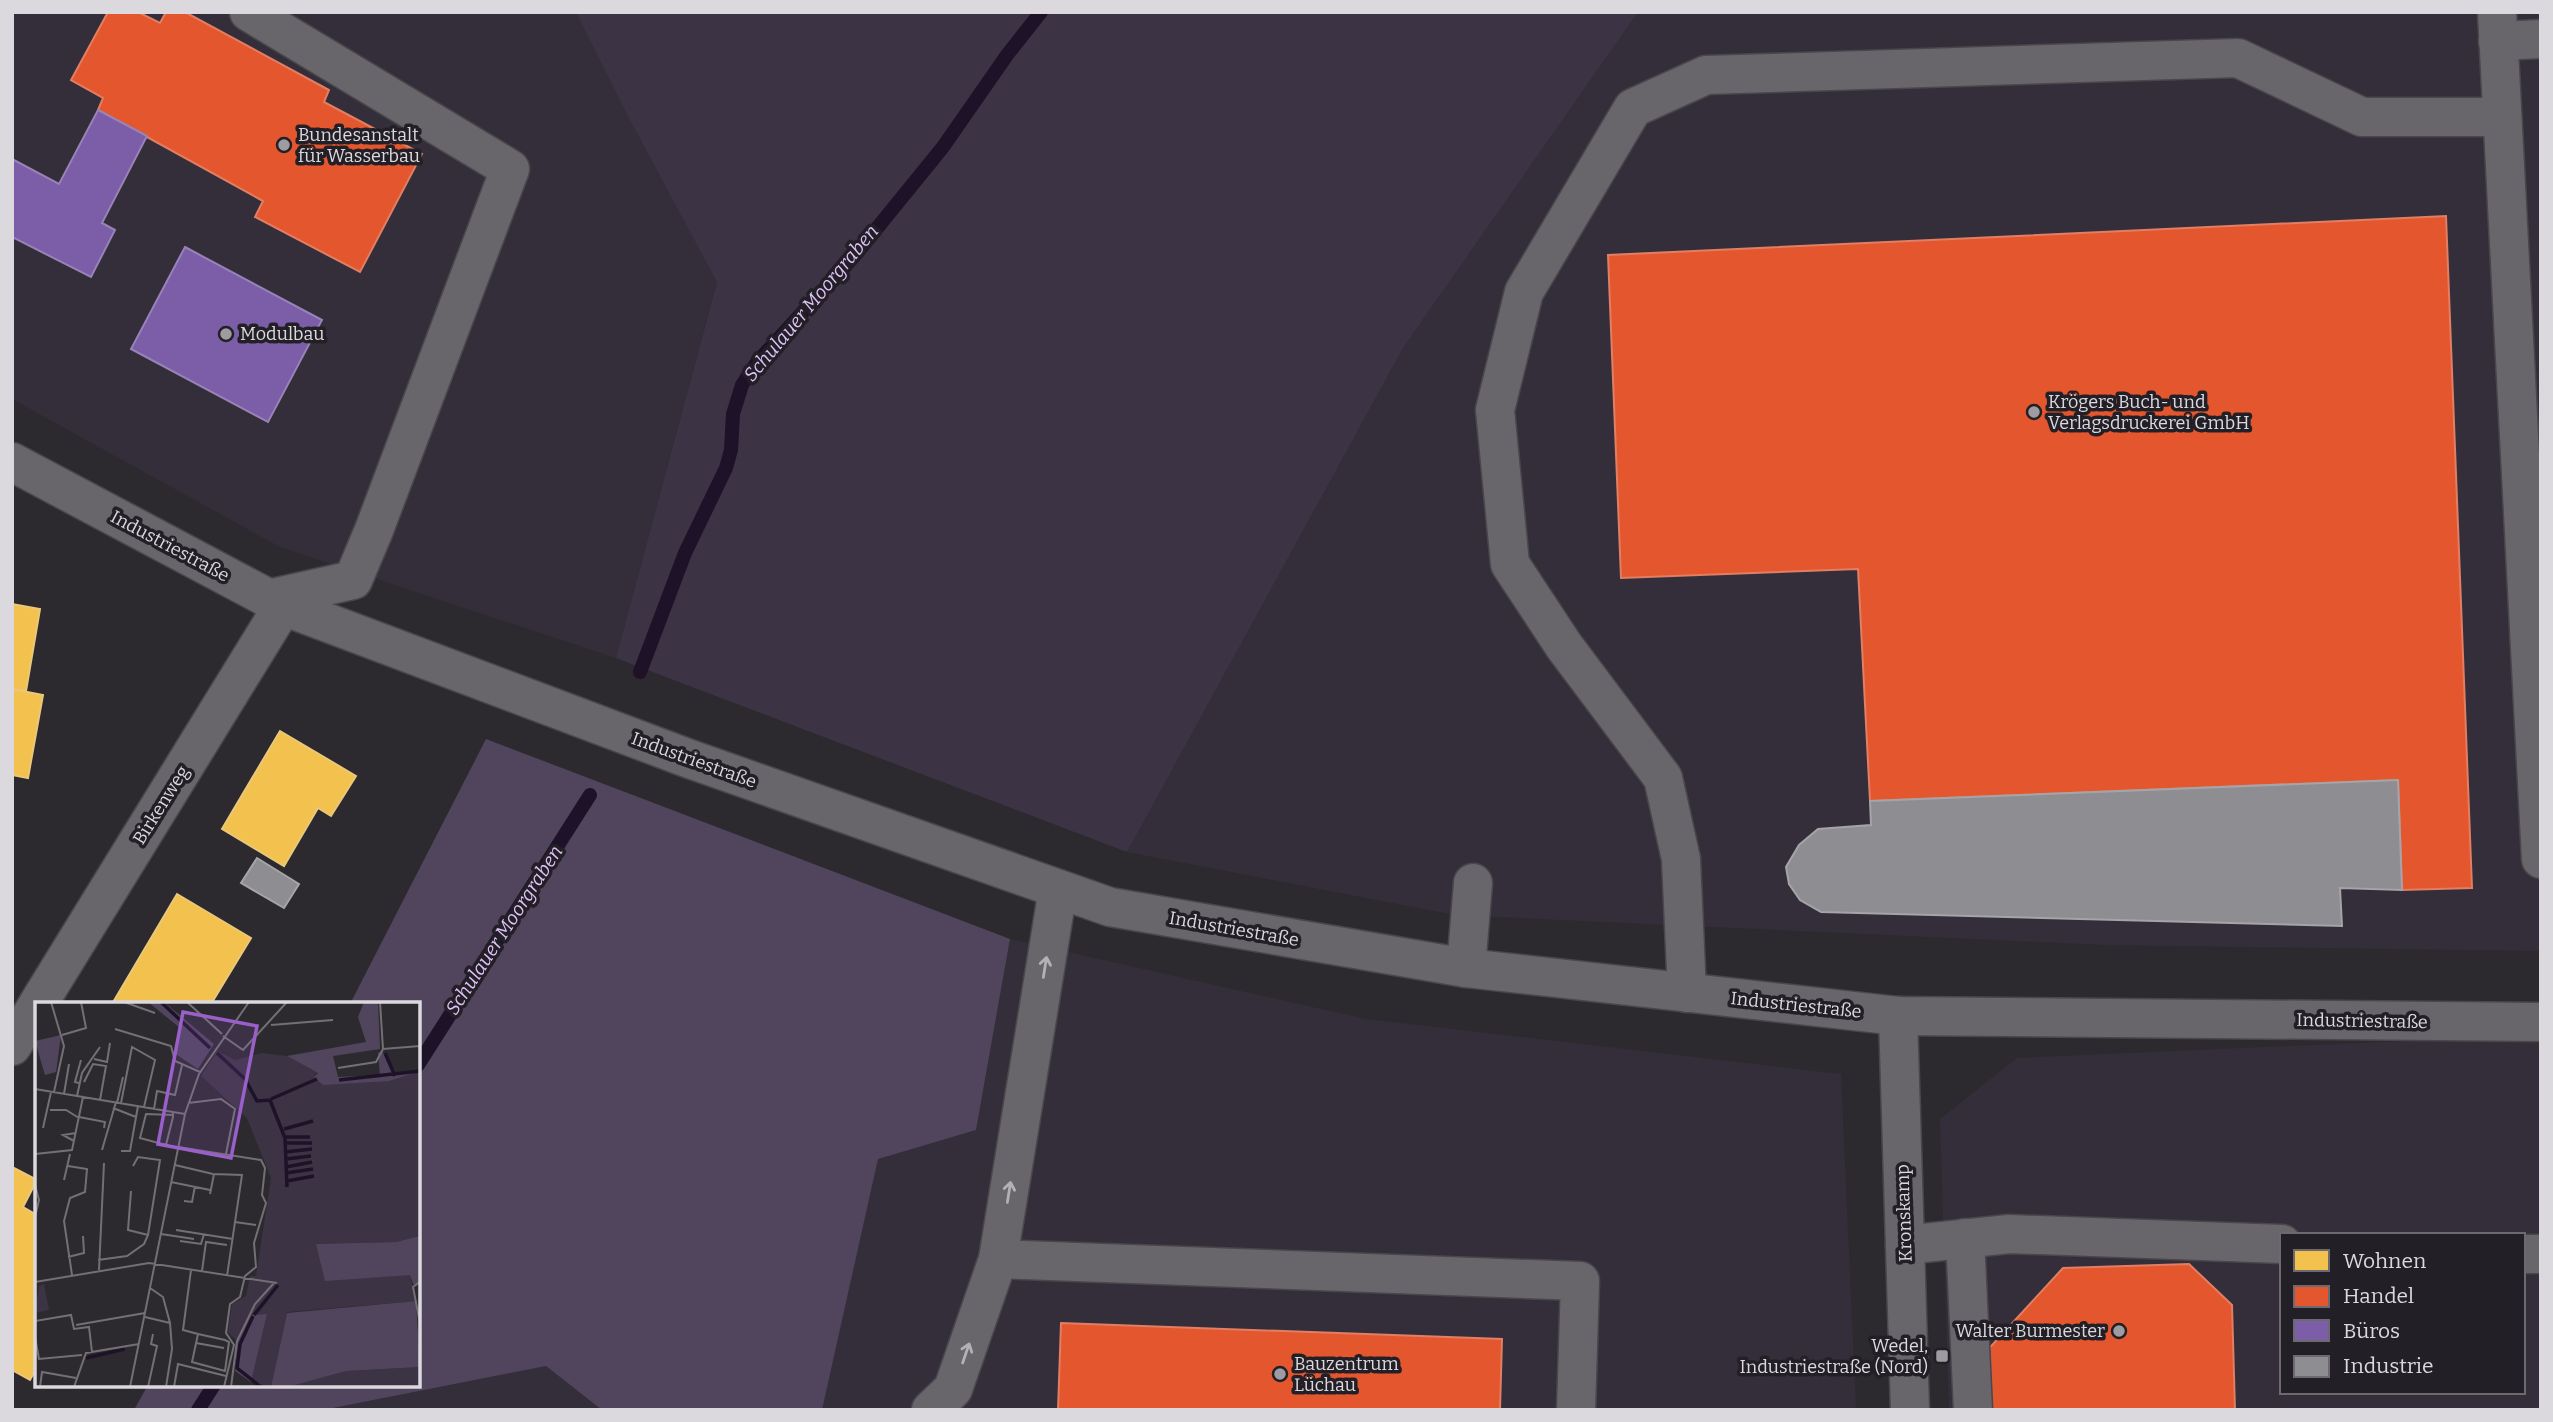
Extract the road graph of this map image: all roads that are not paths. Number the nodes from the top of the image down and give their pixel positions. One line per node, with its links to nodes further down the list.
1 (248, 12): 6 (street)
2 (2498, 27): 3 (street); 4 (street)
3 (2541, 39)
4 (2502, 117): 7 (street); 11 (street)
5 (12, 462): 6 (street, Industriestraße)
6 (276, 602): 9 (street, Industriestraße); 12 (street, Birkenweg)
7 (2541, 859)
8 (1474, 883): 10 (street)
9 (1058, 889): 10 (street, Industriestraße); 20 (street, one-way to 9)
10 (1466, 968): 11 (street, Industriestraße)
11 (1687, 993): 14 (street, Industriestraße)
12 (40, 1002)
13 (35, 1010): 16 (street, Birkenweg)
14 (1898, 1016): 15 (street, Industriestraße); 19 (street, Kronskamp)
15 (2541, 1023)
16 (12, 1046)
17 (1965, 1238): 18 (street); 19 (street); 24 (street)
18 (2280, 1244)
19 (1905, 1245): 23 (street, Kronskamp)
20 (998, 1259): 21 (street, one-way to 20); 22 (street)
21 (931, 1410)
22 (1576, 1410)
23 (1910, 1410)
24 (1973, 1410)

